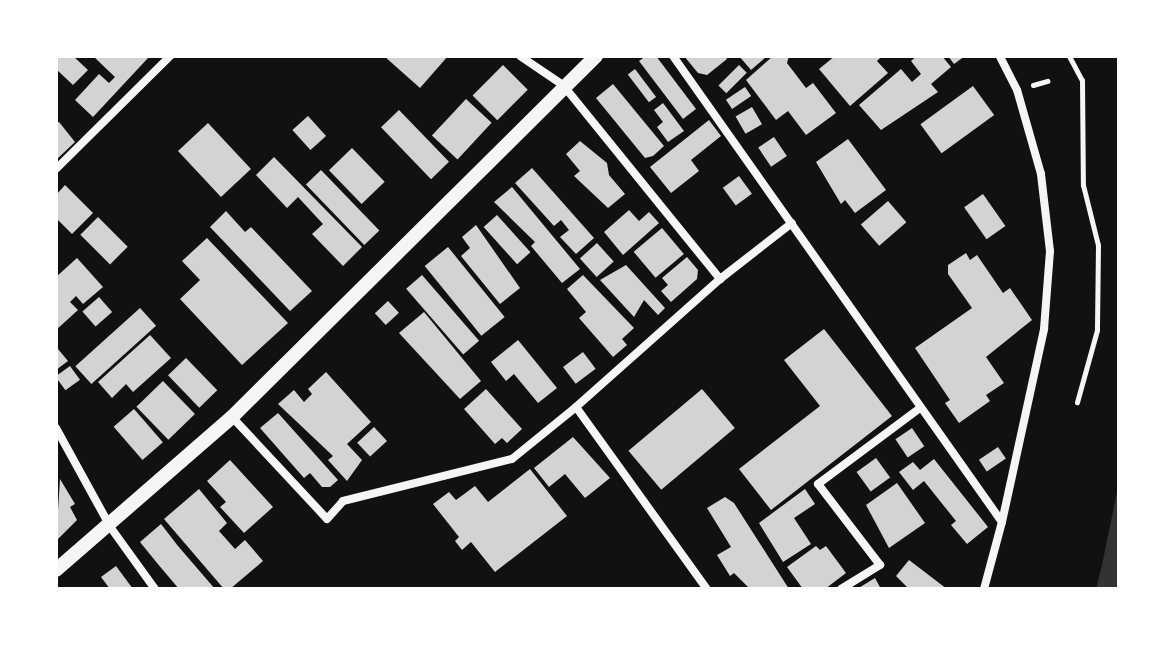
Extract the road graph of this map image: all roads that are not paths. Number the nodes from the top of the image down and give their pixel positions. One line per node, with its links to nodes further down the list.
1 (170, 56): 7 (street)
2 (520, 56): 6 (street)
3 (596, 56): 6 (street)
4 (673, 56): 8 (street)
5 (1000, 56): 14 (street)
6 (563, 85): 9 (street); 12 (street)
7 (56, 169)
8 (792, 223): 9 (street); 11 (street)
9 (720, 279): 10 (street)
10 (576, 407): 12 (street); 18 (street)
11 (920, 408): 14 (street); 19 (street)
12 (232, 417): 15 (street)
13 (56, 428): 15 (street)
14 (1002, 522): 20 (street)
15 (111, 528): 16 (street); 17 (street)
16 (56, 570)
17 (155, 589)
18 (707, 589)
19 (841, 589)
20 (984, 589)

